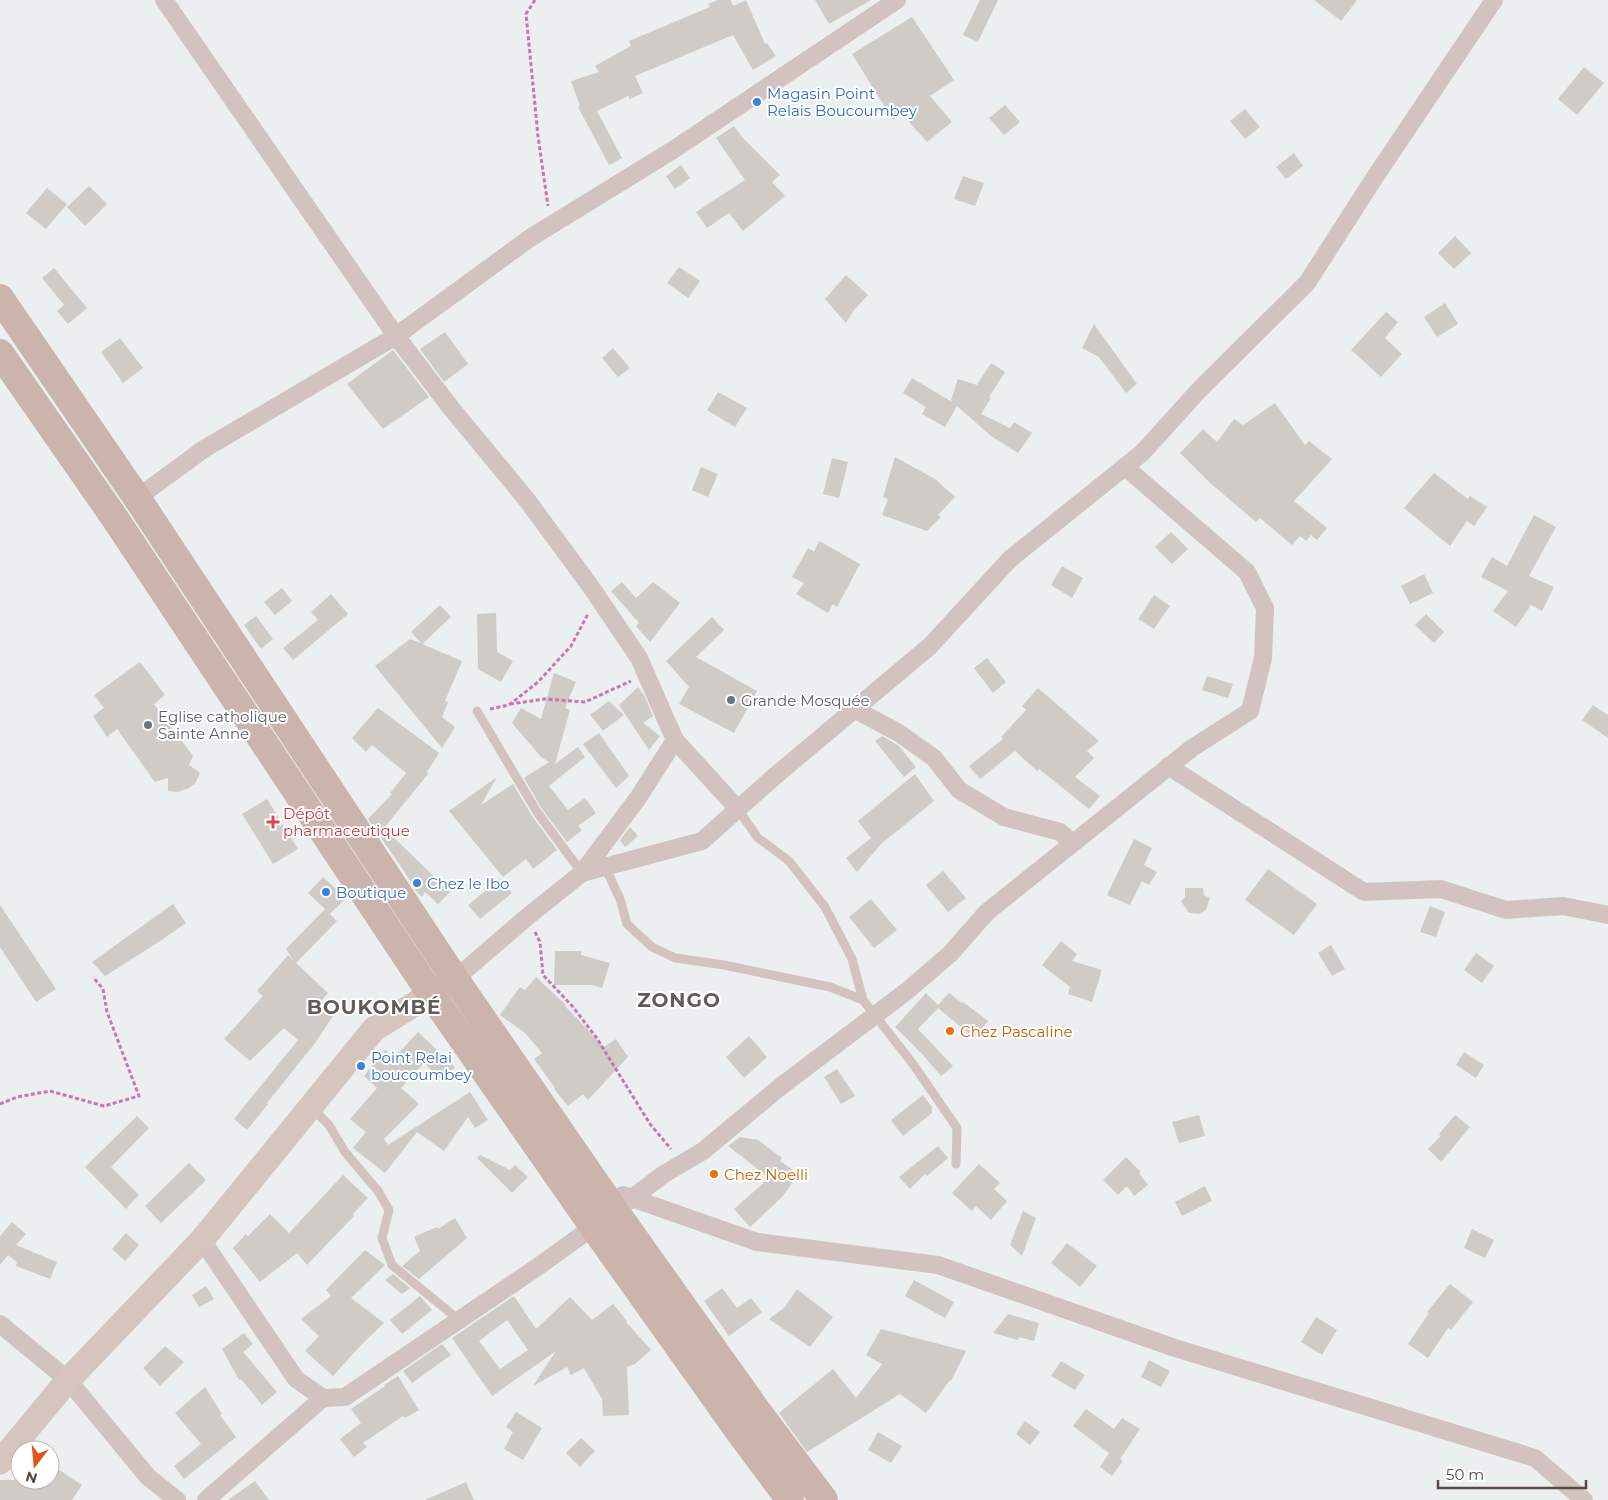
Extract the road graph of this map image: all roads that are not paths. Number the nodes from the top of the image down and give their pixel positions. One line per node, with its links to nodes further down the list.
1 (164, 0): 5 (street)
2 (897, 0): 5 (street)
3 (1494, 0): 7 (street)
4 (0, 298): 8 (main road)
5 (396, 336): 8 (street); 11 (street)
6 (0, 353): 19 (main road)
7 (1125, 467): 9 (street); 12 (street)
8 (137, 498): 18 (main road)
9 (854, 709): 13 (street); 14 (street)
10 (477, 711): 16 (lane)
11 (675, 740): 13 (street); 16 (street)
12 (1168, 766): 14 (street); 17 (street)
13 (738, 809): 15 (street); 20 (lane)
14 (1073, 843): 21 (street)
15 (605, 867): 16 (street); 20 (lane)
16 (582, 873): 18 (street)
17 (1608, 915)
18 (455, 979): 19 (main road); 24 (main road)
19 (431, 994): 22 (main road); 25 (main road)
20 (863, 1000): 21 (lane)
21 (876, 1015): 23 (lane); 24 (street)
22 (310, 1107): 26 (main road); 27 (lane)
23 (956, 1164)
24 (623, 1205): 35 (main road); 36 (street)
25 (594, 1227): 27 (street); 34 (main road)
26 (202, 1240): 29 (main road); 30 (street)
27 (459, 1320): 30 (street)
28 (0, 1324): 29 (street)
29 (68, 1380): 31 (main road); 32 (street)
30 (323, 1398): 33 (street)
31 (0, 1462)
32 (177, 1500)
33 (206, 1500)
34 (790, 1500)
35 (824, 1500)
36 (1584, 1500)

